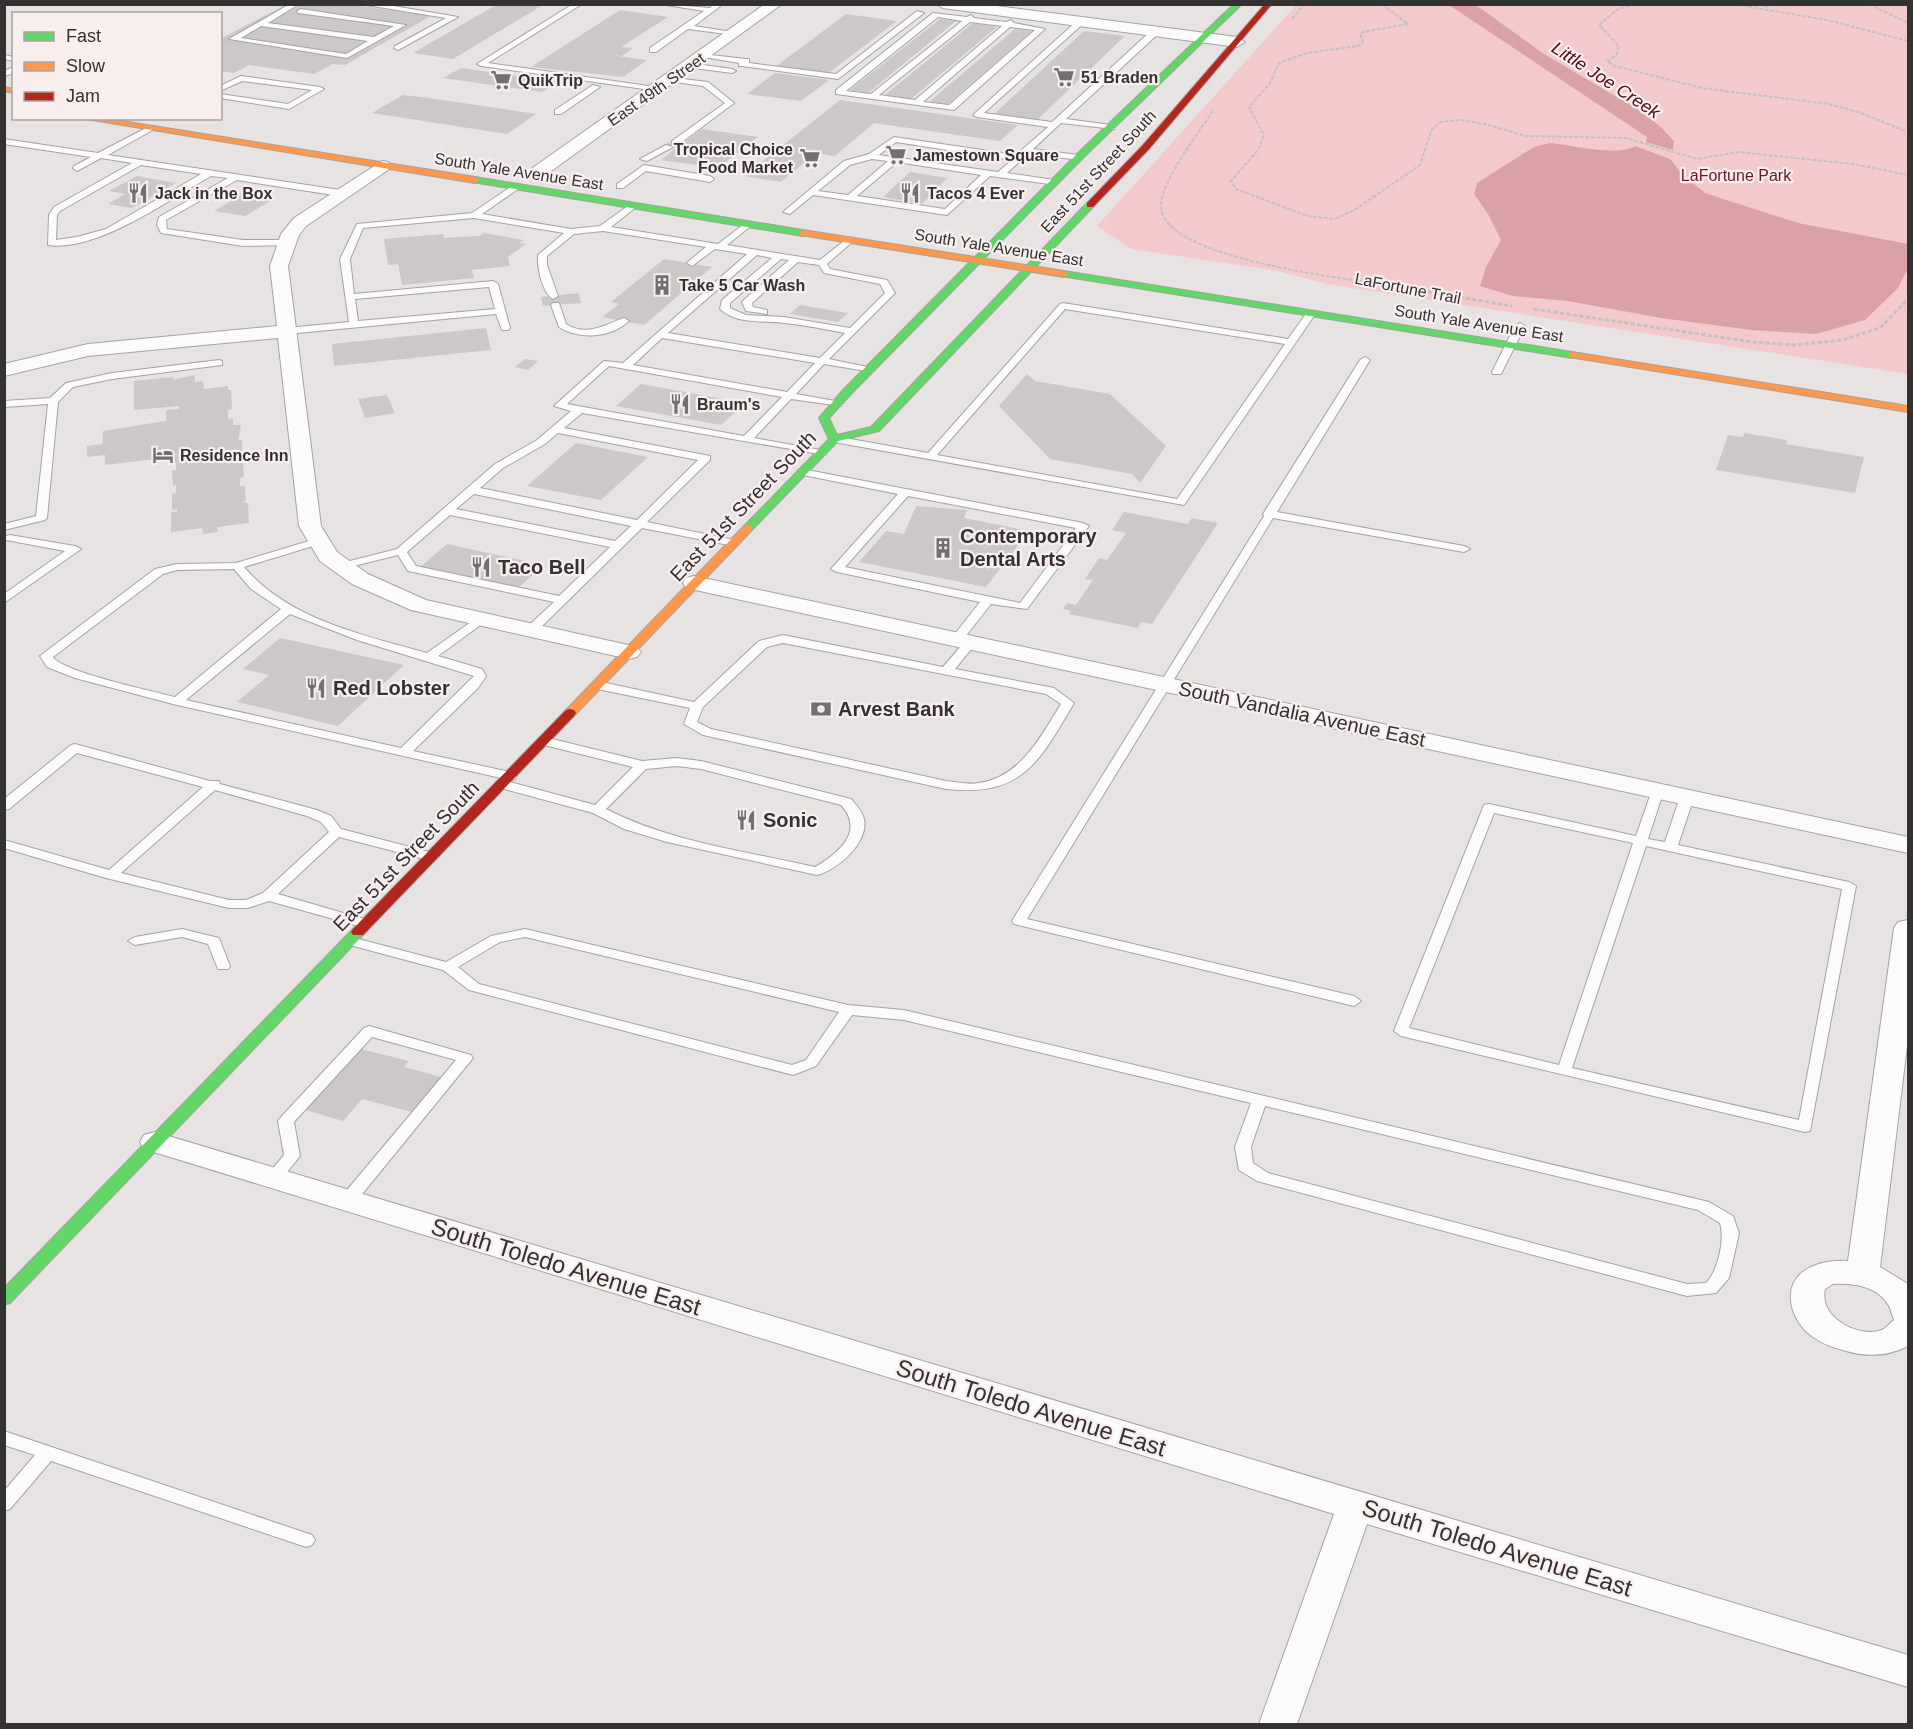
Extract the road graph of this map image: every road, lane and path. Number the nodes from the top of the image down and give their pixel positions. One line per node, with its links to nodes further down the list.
1 (363, 4): 34 (lane)
2 (579, 4): 41 (lane)
3 (663, 4): 17 (lane)
4 (720, 4): 17 (lane)
5 (775, 4): 28 (street, East 49th Street)
6 (943, 4): 18 (street)
7 (1239, 4): 30 (main road, East 51st Street South)
8 (1269, 4): 33 (main road, East 51st Street South)
9 (1305, 4): 23 (path)
10 (1382, 4): 70 (path)
11 (1635, 4): 52 (path)
12 (1732, 4): 16 (path)
13 (1775, 4): 16 (path)
14 (1869, 4): 24 (path)
15 (298, 8): 25 (lane); 31 (lane)
16 (1760, 8): 32 (path)
17 (711, 10): 21 (lane)
18 (965, 10): 20 (street); 26 (lane); 43 (lane); 43 (lane)
19 (920, 13): 36 (lane)
20 (1021, 14): 22 (street); 26 (lane)
21 (696, 21): 27 (lane); 28 (lane)
22 (1081, 22): 29 (street); 49 (lane)
23 (1289, 22)
24 (1908, 23)
25 (261, 24): 31 (lane); 31 (lane)
26 (1008, 25): 44 (lane); 44 (lane)
27 (687, 27): 28 (lane); 35 (lane)
28 (739, 30): 36 (street, East 49th Street)
29 (1155, 32): 30 (street); 49 (lane)
30 (1203, 38): 33 (street); 50 (main road, East 51st Street South)
31 (376, 40)
32 (1908, 41)
33 (1237, 42): 93 (main road, East 51st Street South)
34 (398, 48)
35 (653, 50)
36 (695, 61): 37 (lane); 38 (street, East 49th Street)
37 (732, 71)
38 (669, 79): 41 (street, East 49th Street); 59 (lane)
39 (596, 87): 46 (lane)
40 (222, 88): 42 (lane)
41 (655, 89): 65 (street, East 49th Street)
42 (222, 96)
43 (872, 97): 44 (lane)
44 (917, 103)
45 (1218, 103): 103 (path, LaFortune Trail)
46 (558, 112)
47 (96, 120): 51 (main road, South Yale Avenue East)
48 (163, 120): 51 (main road)
49 (1053, 125): 50 (lane); 54 (lane)
50 (1111, 127): 58 (main road, East 51st Street South)
51 (148, 129): 55 (lane); 62 (main road, South Yale Avenue East)
52 (1908, 132)
53 (5, 142): 55 (lane)
54 (1025, 151): 57 (lane); 58 (lane)
55 (98, 156): 61 (lane); 63 (lane)
56 (872, 156): 57 (lane); 60 (lane); 77 (lane)
57 (1017, 158): 68 (lane)
58 (1078, 158): 73 (main road, East 51st Street South)
59 (644, 159)
60 (894, 159): 67 (lane); 79 (lane)
61 (140, 162): 66 (lane); 66 (lane)
62 (382, 166): 75 (main road, South Yale Avenue East); 78 (street)
63 (77, 168)
64 (519, 170): 65 (main road, South Yale Avenue East)
65 (537, 172): 69 (main road, South Yale Avenue East); 75 (main road)
66 (209, 173): 71 (lane)
67 (988, 173): 68 (lane); 79 (lane)
68 (1000, 175): 73 (lane)
69 (560, 176)
70 (1908, 176)
71 (236, 177): 78 (lane); 89 (lane)
72 (710, 179): 74 (lane)
73 (1054, 183): 90 (main road, East 51st Street South)
74 (615, 185): 76 (main road, South Yale Avenue East)
75 (515, 187): 80 (main road, South Yale Avenue East); 82 (lane)
76 (644, 189)
77 (810, 192): 79 (lane); 81 (lane)
78 (340, 193): 89 (street)
79 (850, 198)
80 (632, 206): 84 (main road, South Yale Avenue East); 85 (lane)
81 (781, 211): 83 (main road)
82 (474, 215): 86 (lane); 101 (lane)
83 (809, 215)
84 (748, 224): 87 (main road, South Yale Avenue East); 91 (lane)
85 (603, 228): 86 (lane); 91 (lane)
86 (571, 232): 108 (lane)
87 (849, 240): 97 (main road, South Yale Avenue East); 99 (lane)
88 (970, 240): 90 (main road, South Yale Avenue East)
89 (288, 242): 112 (street)
90 (994, 244): 93 (main road, South Yale Avenue East); 97 (main road, East 51st Street South)
91 (716, 246): 92 (lane); 98 (lane)
92 (756, 252): 95 (lane); 114 (lane)
93 (1045, 252): 94 (main road, South Yale Avenue East); 100 (main road, East 51st Street South)
94 (1064, 255)
95 (779, 256): 96 (lane); 107 (lane)
96 (796, 259): 99 (lane); 107 (lane)
97 (977, 260): 100 (main road, South Yale Avenue East); 122 (main road, East 51st Street South)
98 (692, 263)
99 (822, 263): 113 (lane)
100 (1029, 268): 106 (main road, South Yale Avenue East); 131 (main road, East 51st Street South)
101 (350, 297): 105 (lane); 109 (lane)
102 (1908, 299): 104 (path)
103 (1514, 306)
104 (1525, 308)
105 (501, 311): 109 (lane); 111 (lane)
106 (1311, 313): 115 (lane); 116 (main road, South Yale Avenue East)
107 (781, 319): 113 (lane)
108 (624, 321)
109 (354, 325): 112 (lane)
110 (1520, 326): 116 (lane)
111 (505, 328)
112 (287, 331): 121 (street); 142 (street)
113 (850, 331): 118 (lane)
114 (660, 335): 118 (lane); 120 (lane)
115 (1292, 342): 134 (lane); 134 (lane)
116 (1510, 345): 123 (lane); 128 (main road, South Yale Avenue East)
117 (1365, 360): 139 (lane)
118 (822, 361): 122 (lane); 124 (lane)
119 (219, 363): 125 (lane)
120 (625, 366): 124 (lane); 129 (lane)
121 (4, 370)
122 (868, 370): 127 (main road, East 51st Street South)
123 (1497, 372)
124 (790, 395): 127 (lane); 132 (lane)
125 (53, 401): 126 (lane); 141 (lane)
126 (4, 404)
127 (837, 404): 131 (main road, East 51st Street South)
128 (1908, 409)
129 (579, 410): 130 (lane); 132 (lane)
130 (556, 430): 136 (lane); 140 (lane)
131 (834, 439): 133 (main road, East 51st Street South); 134 (lane)
132 (746, 440): 133 (lane)
133 (821, 453): 135 (main road, East 51st Street South)
134 (930, 457)
135 (802, 472): 137 (lane); 143 (main road, East 51st Street South)
136 (472, 490): 138 (lane); 140 (lane)
137 (905, 492): 152 (lane); 152 (lane)
138 (448, 511): 144 (lane); 146 (lane)
139 (1268, 514): 145 (lane); 160 (lane)
140 (639, 524): 143 (lane); 144 (lane)
141 (9, 533): 150 (lane)
142 (319, 541): 147 (lane); 148 (street)
143 (734, 543): 149 (main road, East 51st Street South)
144 (618, 545): 151 (lane)
145 (1464, 549)
146 (401, 551): 148 (lane); 151 (lane)
147 (237, 566): 153 (lane); 162 (lane)
148 (342, 566): 154 (street)
149 (694, 584): 156 (street, South Vandalia Avenue East); 157 (main road, East 51st Street South)
150 (4, 600)
151 (562, 600): 155 (lane)
152 (987, 600): 156 (lane)
153 (290, 608): 158 (lane); 162 (lane)
154 (482, 619): 155 (street); 158 (lane)
155 (531, 630): 157 (street)
156 (964, 641): 159 (lane); 160 (street, South Vandalia Avenue East)
157 (629, 652): 161 (main road, East 51st Street South)
158 (430, 657): 165 (lane)
159 (947, 670): 163 (lane); 163 (lane)
160 (1164, 684): 169 (street, South Vandalia Avenue East); 187 (lane)
161 (597, 685): 163 (lane); 164 (main road, East 51st Street South)
162 (177, 701): 165 (lane)
163 (697, 706)
164 (544, 741): 166 (lane); 167 (main road, East 51st Street South)
165 (404, 752): 167 (lane)
166 (642, 765): 172 (lane); 172 (lane)
167 (506, 780): 172 (lane); 178 (main road, East 51st Street South)
168 (214, 784): 171 (lane); 173 (lane); 179 (lane)
169 (1658, 790): 170 (street, South Vandalia Avenue East); 174 (lane)
170 (1687, 797): 176 (street, South Vandalia Avenue East); 177 (lane)
171 (4, 806)
172 (598, 810)
173 (336, 832): 178 (lane); 180 (lane)
174 (1639, 842): 177 (lane); 189 (lane); 189 (lane)
175 (4, 844): 179 (lane)
176 (1908, 845)
177 (1670, 848): 189 (lane)
178 (432, 857): 181 (main road, East 51st Street South)
179 (111, 875): 180 (lane)
180 (268, 896): 181 (lane)
181 (367, 924): 184 (main road, East 51st Street South)
182 (1908, 928): 194 (street)
183 (135, 941): 185 (lane)
184 (351, 941): 186 (lane); 191 (main road, East 51st Street South)
185 (223, 966)
186 (448, 967): 188 (lane); 188 (lane)
187 (1354, 1001)
188 (848, 1010): 190 (lane)
189 (1564, 1071)
190 (1260, 1100): 190 (lane)
191 (155, 1142): 192 (street, South Toledo Avenue East); 195 (main road, East 51st Street South)
192 (273, 1178): 193 (street, South Toledo Avenue East); 193 (lane)
193 (348, 1200): 201 (street, South Toledo Avenue East)
194 (1863, 1274): 196 (street); 197 (street)
195 (5, 1297)
196 (1908, 1314)
197 (1908, 1327)
198 (4, 1438): 199 (lane)
199 (47, 1453): 200 (lane); 202 (lane)
200 (4, 1504)
201 (1355, 1506): 203 (street, South Toledo Avenue East); 204 (street)
202 (306, 1540)
203 (1908, 1671)
204 (1278, 1725)

